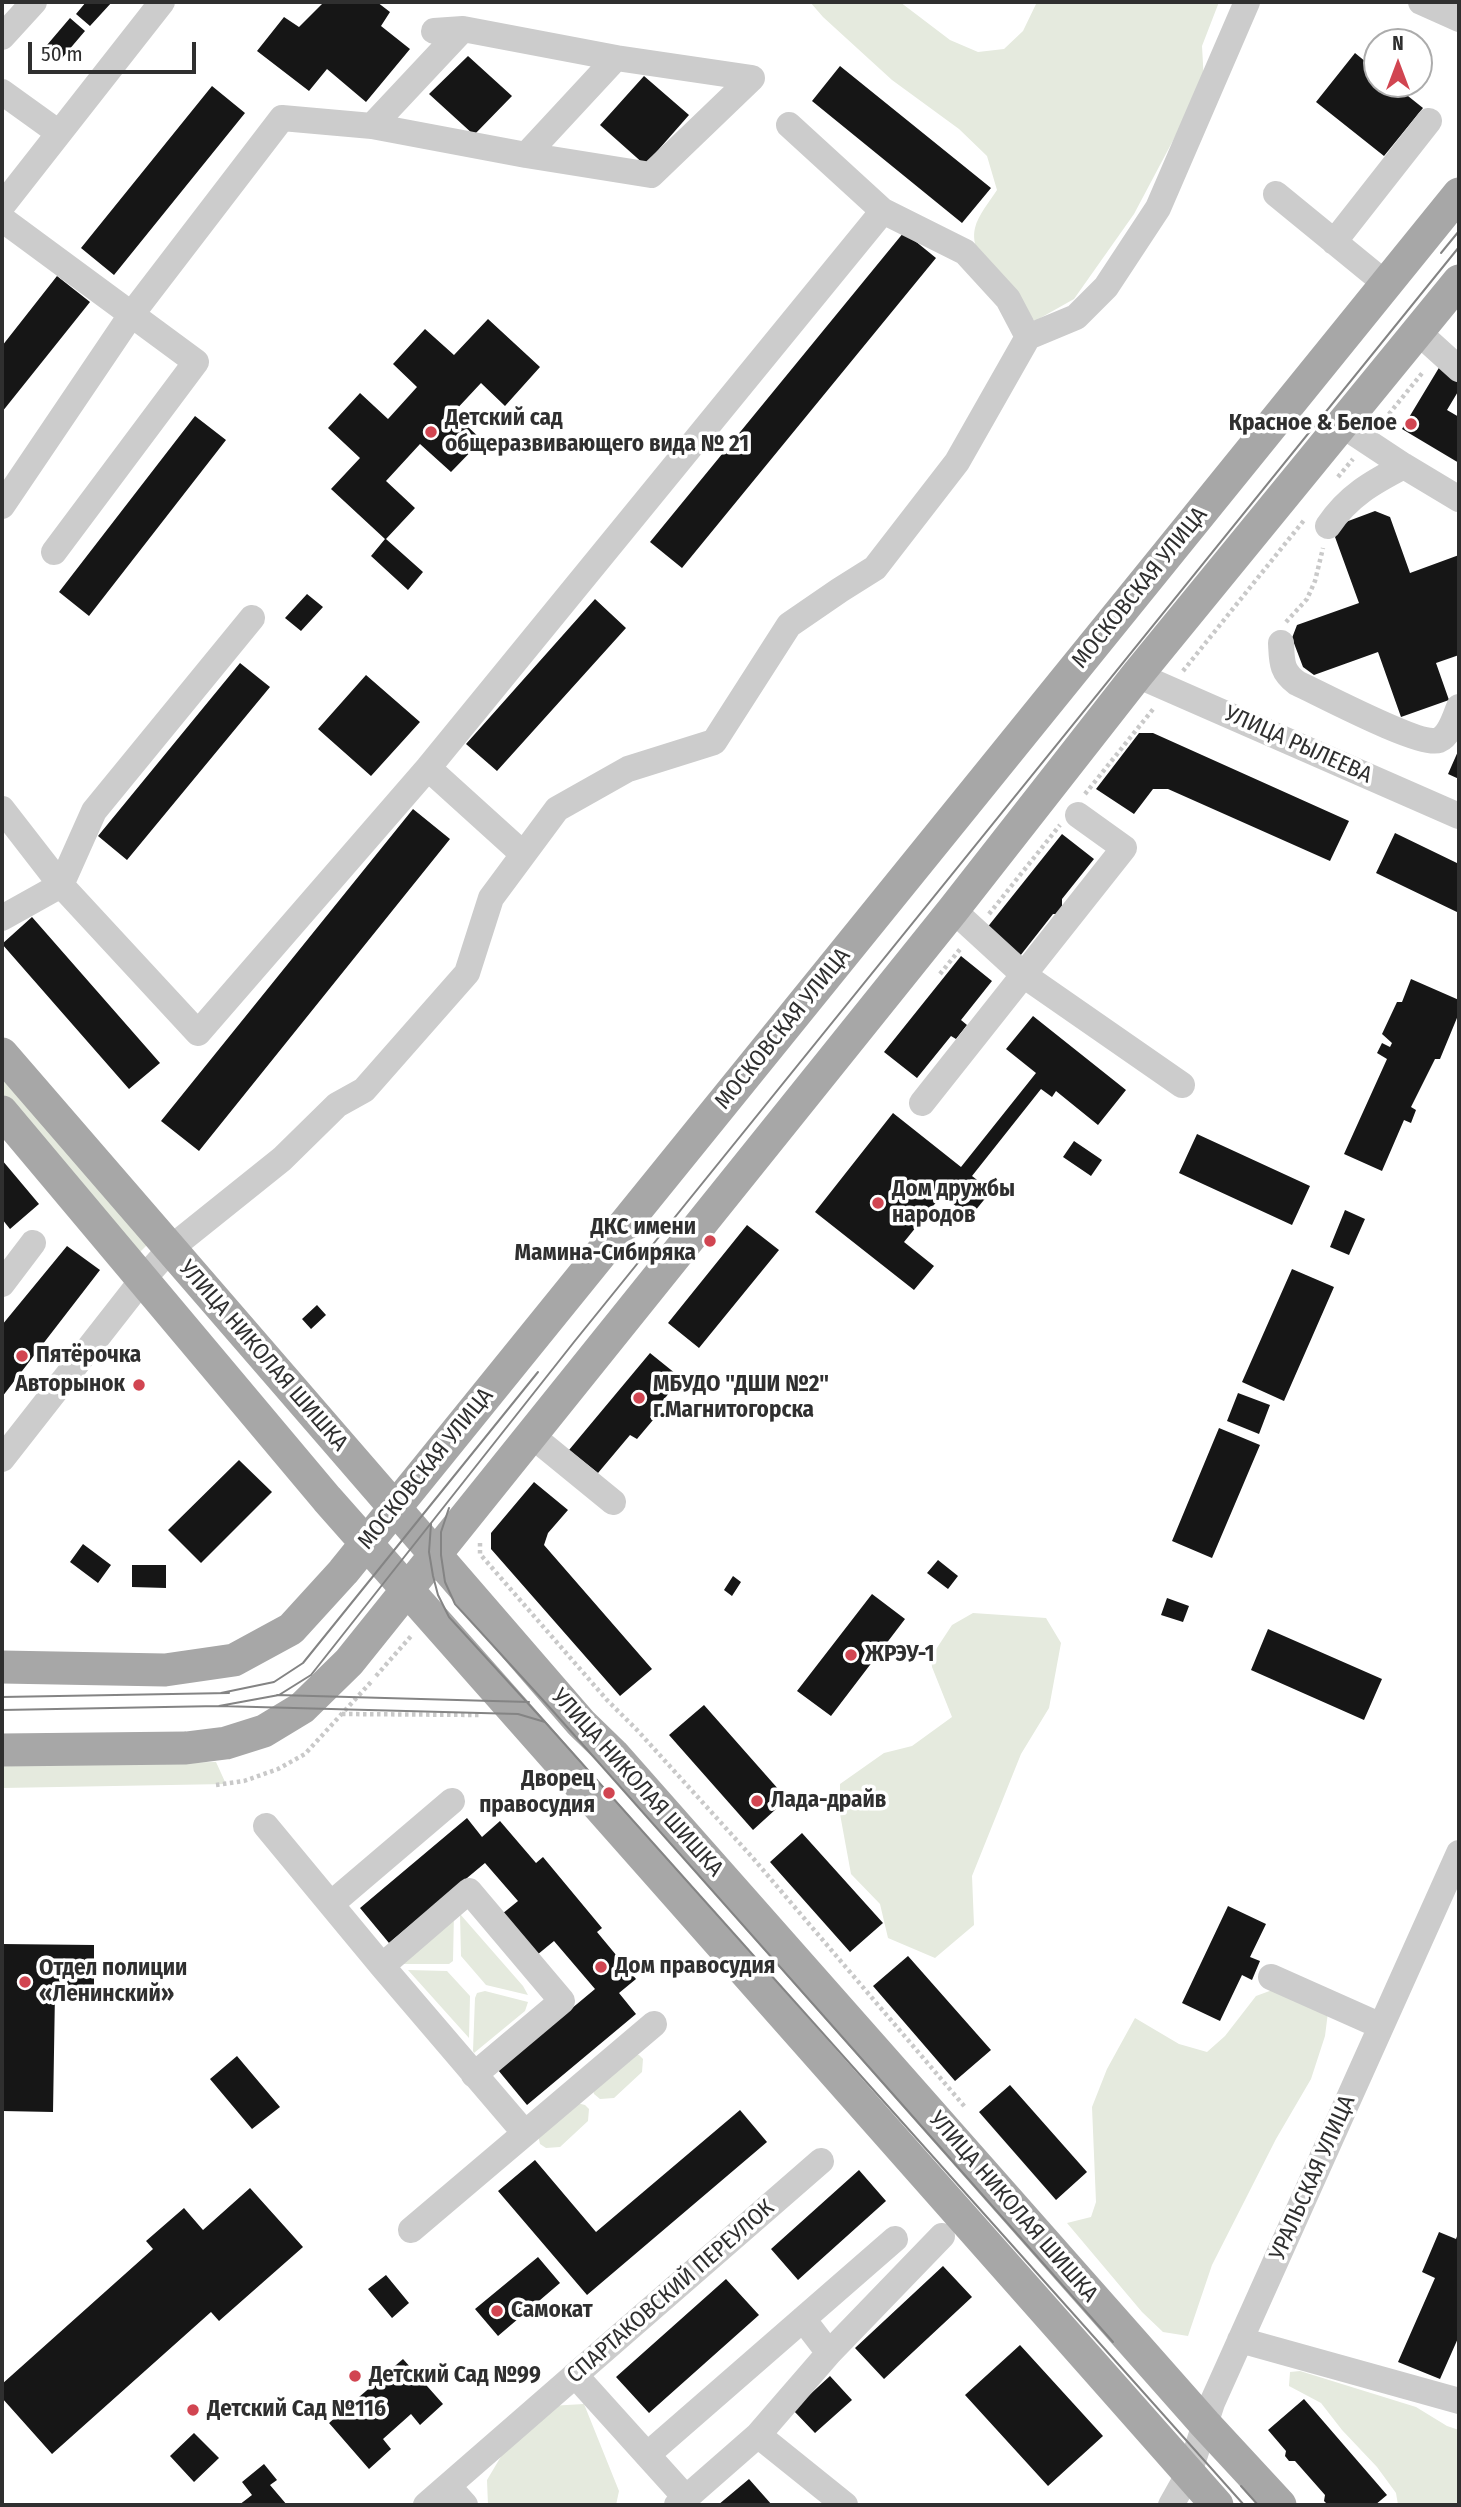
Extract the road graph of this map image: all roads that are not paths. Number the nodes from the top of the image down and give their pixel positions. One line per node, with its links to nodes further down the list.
1 (34, 2): 8 (street)
2 (162, 2): 14 (street)
3 (1247, 2): 25 (street)
4 (1421, 2): 5 (street)
5 (1459, 19)
6 (463, 29): 7 (street); 9 (street); 13 (street)
7 (434, 31)
8 (2, 37)
9 (616, 58): 15 (street); 15 (street)
10 (2, 92): 14 (street)
11 (1429, 121): 21 (street)
12 (789, 125): 19 (street)
13 (372, 126): 15 (street); 24 (street)
14 (59, 133): 18 (street)
15 (526, 155)
16 (1276, 194): 21 (street)
17 (1459, 194): 23 (main road, МОСКОВСКАЯ УЛИЦА)
18 (2, 206)
19 (883, 212): 25 (street); 37 (street)
20 (2, 219): 24 (street)
21 (1334, 242): 23 (street)
22 (1459, 281): 26 (main road)
23 (1386, 284): 57 (main road, МОСКОВСКАЯ УЛИЦА)
24 (131, 315): 30 (street); 32 (street)
25 (1028, 337): 41 (street)
26 (1439, 351): 27 (main road)
27 (1354, 433): 28 (street); 35 (main road)
28 (1404, 466): 29 (street); 31 (street)
29 (1459, 499)
30 (2, 506)
31 (1317, 521)
32 (54, 552)
33 (252, 618): 42 (street)
34 (1281, 643): 36 (street)
35 (1137, 675): 40 (street, УЛИЦА РЫЛЕЕВА); 44 (main road)
36 (1459, 708)
37 (428, 768): 41 (street); 42 (street)
38 (2, 809): 42 (street)
39 (1074, 812): 45 (street)
40 (1459, 816)
41 (523, 854): 51 (street)
42 (61, 885): 43 (street)
43 (2, 918)
44 (965, 920): 45 (street); 54 (main road)
45 (1025, 976): 47 (street); 48 (street)
46 (2, 1054): 51 (main road, УЛИЦА НИКОЛАЯ ШИШКА)
47 (1182, 1085)
48 (922, 1103)
49 (2, 1112): 52 (main road, УЛИЦА НИКОЛАЯ ШИШКА)
50 (33, 1243): 53 (street)
51 (171, 1248): 52 (street); 57 (main road, УЛИЦА НИКОЛАЯ ШИШКА)
52 (143, 1279): 55 (street); 58 (main road, УЛИЦА НИКОЛАЯ ШИШКА)
53 (2, 1284)
54 (531, 1435): 56 (street); 59 (main road)
55 (2, 1459)
56 (613, 1502)
57 (395, 1509): 58 (main road, МОСКОВСКАЯ УЛИЦА); 59 (main road, УЛИЦА НИКОЛАЯ ШИШКА)
58 (366, 1544): 60 (main road, УЛИЦА НИКОЛАЯ ШИШКА); 61 (main road, МОСКОВСКАЯ УЛИЦА)
59 (435, 1555): 60 (main road); 83 (main road, УЛИЦА НИКОЛАЯ ШИШКА)
60 (407, 1590): 62 (main road); 86 (main road, УЛИЦА НИКОЛАЯ ШИШКА)
61 (2, 1667)
62 (2, 1750)
63 (452, 1801): 67 (street)
64 (266, 1826): 67 (street)
65 (1459, 1853): 66 (street, УРАЛЬСКАЯ УЛИЦА)
66 (1454, 1879): 71 (street, УРАЛЬСКАЯ УЛИЦА)
67 (331, 1905): 68 (street)
68 (382, 1966): 72 (street); 72 (street)
69 (1271, 1978): 71 (street)
70 (654, 2024): 73 (street)
71 (1381, 2026): 79 (street, УРАЛЬСКАЯ УЛИЦА)
72 (474, 2075): 73 (street)
73 (524, 2132): 75 (street)
74 (821, 2161): 81 (street, СПАРТАКОВСКИЙ ПЕРЕУЛОК)
75 (411, 2230)
76 (942, 2236): 80 (street)
77 (895, 2239): 78 (street)
78 (803, 2319): 80 (street); 85 (street)
79 (1240, 2340): 82 (street); 83 (street, УРАЛЬСКАЯ УЛИЦА)
80 (829, 2353): 84 (street)
81 (575, 2375): 85 (street); 87 (street, СПАРТАКОВСКИЙ ПЕРЕУЛОК)
82 (1459, 2401)
83 (1205, 2424): 86 (street, УРАЛЬСКАЯ УЛИЦА); 93 (main road, УЛИЦА НИКОЛАЯ ШИШКА)
84 (758, 2435): 88 (street); 89 (street)
85 (647, 2455): 88 (street)
86 (1189, 2473): 91 (street, УРАЛЬСКАЯ УЛИЦА); 92 (main road, УЛИЦА НИКОЛАЯ ШИШКА)
87 (457, 2496): 90 (street, СПАРТАКОВСКИЙ ПЕРЕУЛОК)
88 (681, 2501)
89 (837, 2503)
90 (426, 2505)
91 (1171, 2505)
92 (1217, 2505)
93 (1280, 2505)

